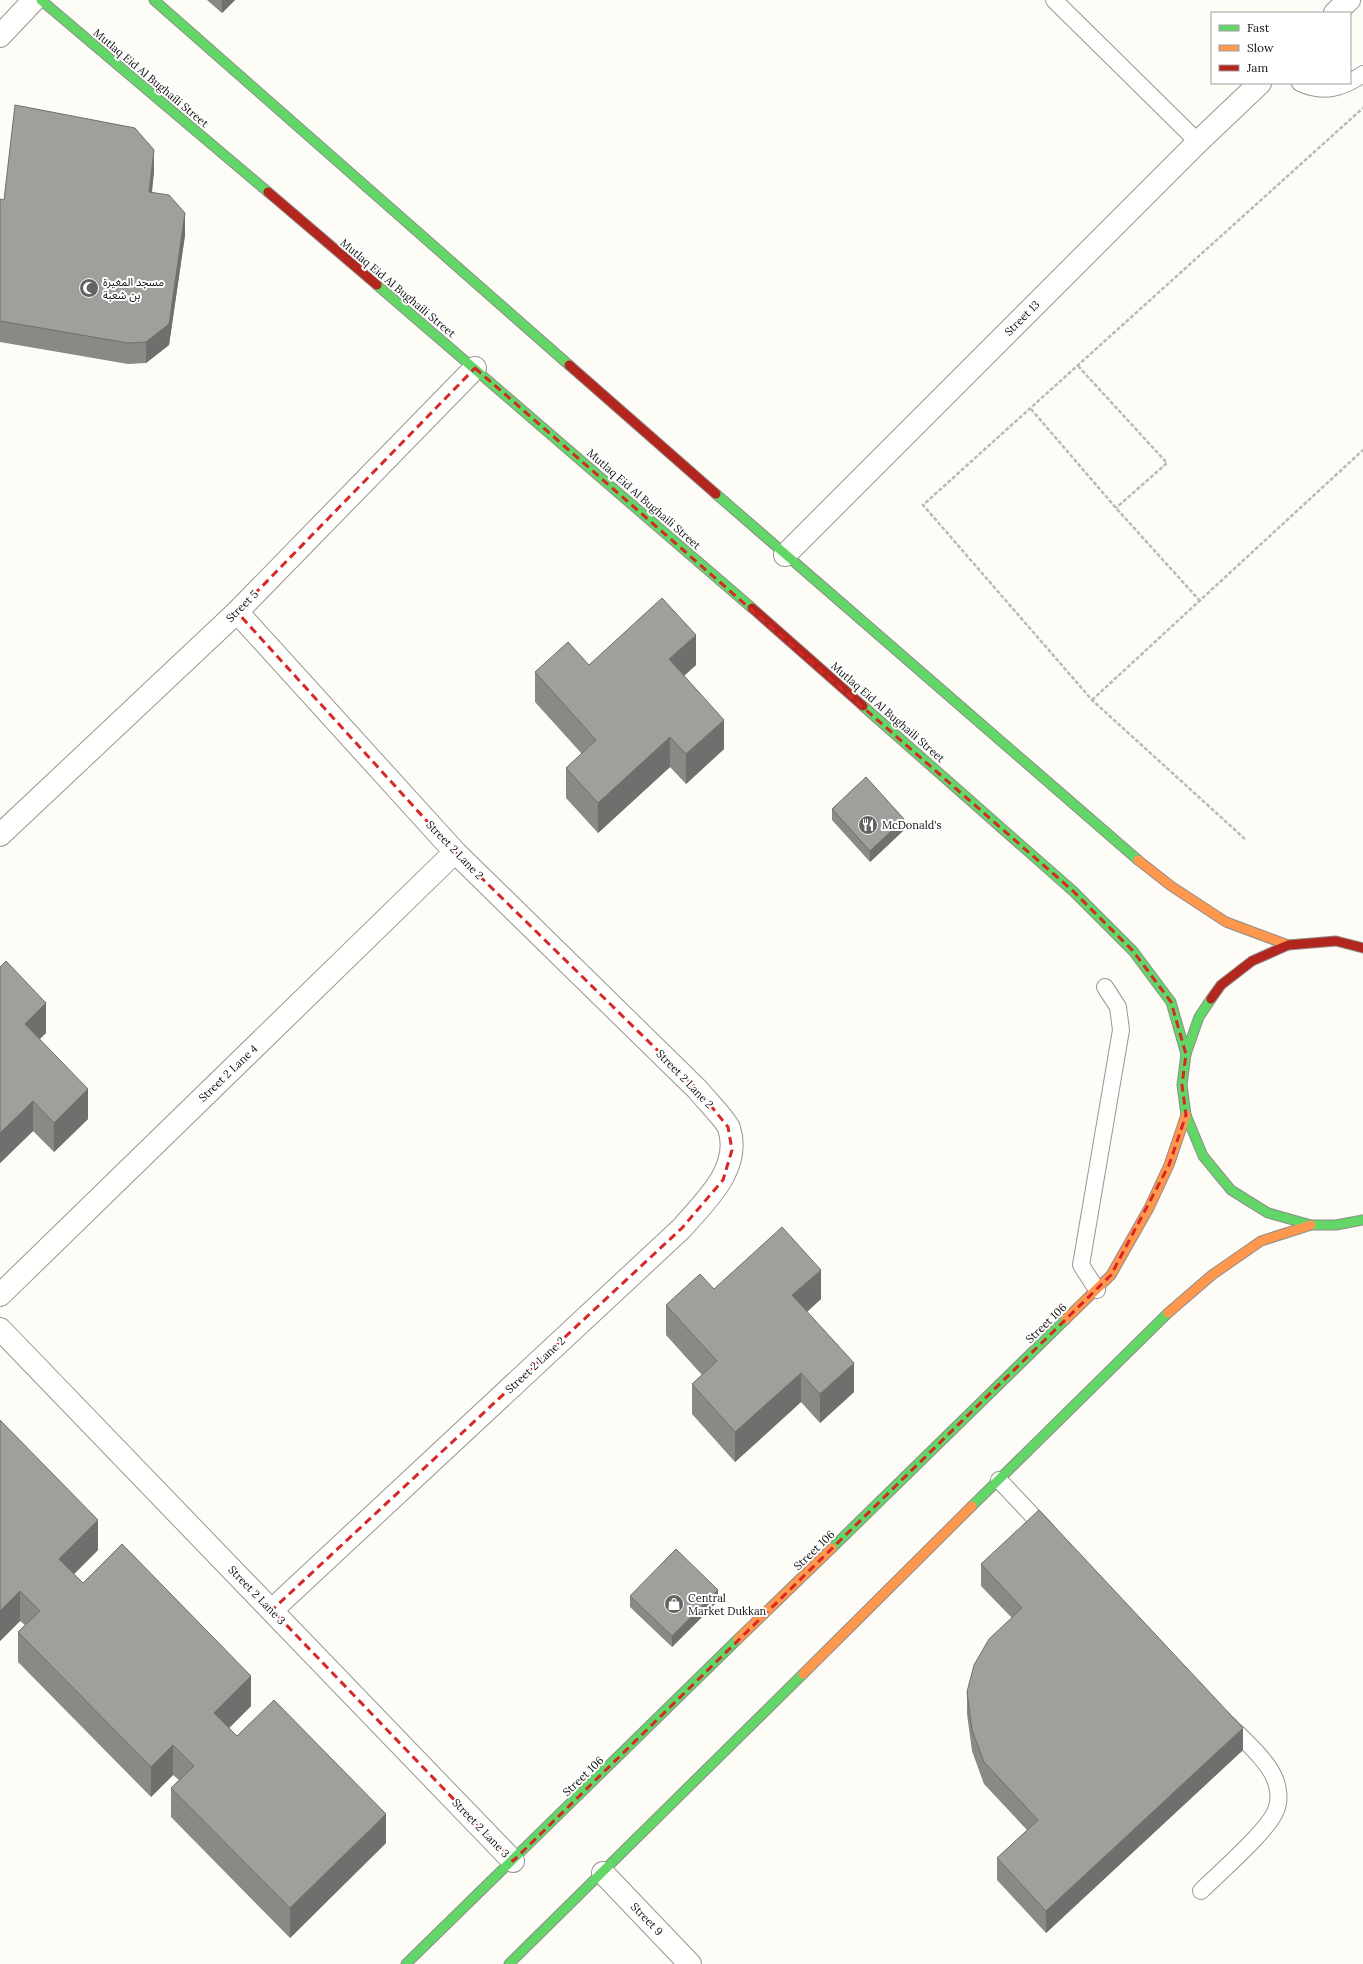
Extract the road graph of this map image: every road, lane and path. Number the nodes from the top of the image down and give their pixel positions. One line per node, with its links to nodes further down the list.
1 (34, 0): 7 (street)
2 (41, 0): 16 (street, Mutlaq Eid Al Bughaili Street)
3 (154, 0): 20 (street)
4 (1054, 0): 14 (lane)
5 (1349, 0): 6 (street)
6 (1336, 12)
7 (0, 36)
8 (1363, 74): 9 (lane)
9 (1351, 83)
10 (1259, 84): 14 (street, Street 13)
11 (1302, 84): 12 (lane)
12 (1349, 84)
13 (1363, 108): 15 (path)
14 (1198, 142): 20 (street, Street 13)
15 (1078, 366): 17 (path); 19 (path)
16 (475, 368): 22 (street, Street 5); 30 (street, Mutlaq Eid Al Bughaili Street)
17 (1031, 409): 19 (path); 23 (path)
18 (1363, 450): 21 (path)
19 (1116, 508): 21 (path)
20 (785, 555): 27 (street)
21 (1200, 601): 23 (path)
22 (237, 612): 24 (street, Street 5); 26 (street, Street 2 Lane 2)
23 (1092, 700): 25 (path)
24 (0, 835)
25 (1245, 839)
26 (455, 852): 35 (street, Street 2 Lane 4); 39 (street, Street 2 Lane 2)
27 (1288, 945): 28 (street); 30 (street)
28 (1363, 948)
29 (1105, 987): 34 (lane)
30 (1186, 1054): 31 (street)
31 (1186, 1115): 33 (street); 34 (street, Street 106)
32 (1362, 1220): 33 (street)
33 (1311, 1225): 37 (street)
34 (1097, 1290): 41 (street, Street 106)
35 (0, 1295)
36 (0, 1329): 39 (street, Street 2 Lane 3)
37 (999, 1480): 38 (lane); 42 (street)
38 (1059, 1544)
39 (272, 1610): 41 (street, Street 2 Lane 3)
40 (1216, 1712): 43 (lane)
41 (513, 1861): 44 (street, Street 106)
42 (603, 1873): 45 (street); 46 (street, Street 9)
43 (1201, 1891)
44 (406, 1964)
45 (509, 1964)
46 (690, 1964)

